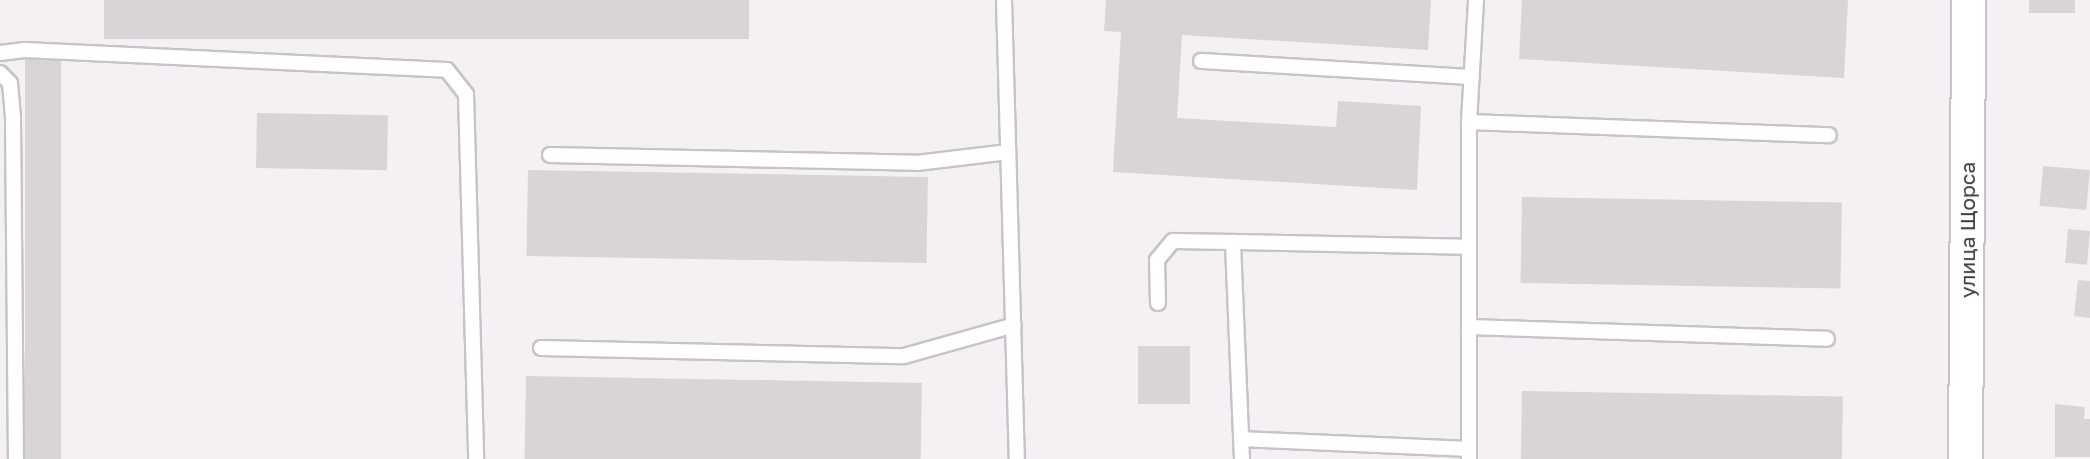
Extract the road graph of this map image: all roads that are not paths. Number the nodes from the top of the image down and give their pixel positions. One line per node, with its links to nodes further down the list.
1 (1005, 0): 10 (lane)
2 (1476, 0): 7 (lane)
3 (1968, 0): 25 (street, улица Щорса)
4 (0, 53): 22 (lane)
5 (1201, 62): 7 (lane)
6 (0, 73): 21 (lane)
7 (1472, 77): 8 (lane)
8 (1469, 122): 9 (lane); 13 (lane)
9 (1829, 135)
10 (1008, 152): 11 (lane); 15 (lane)
11 (550, 155)
12 (1233, 242): 13 (lane); 14 (lane); 19 (lane)
13 (1469, 248): 16 (lane)
14 (1158, 303)
15 (1014, 324): 18 (lane); 23 (lane)
16 (1469, 327): 17 (lane); 20 (lane)
17 (1827, 339)
18 (541, 348)
19 (1241, 439): 20 (lane); 24 (lane)
20 (1469, 454)
21 (16, 459)
22 (476, 459)
23 (1017, 459)
24 (1242, 459)
25 (1965, 459)

